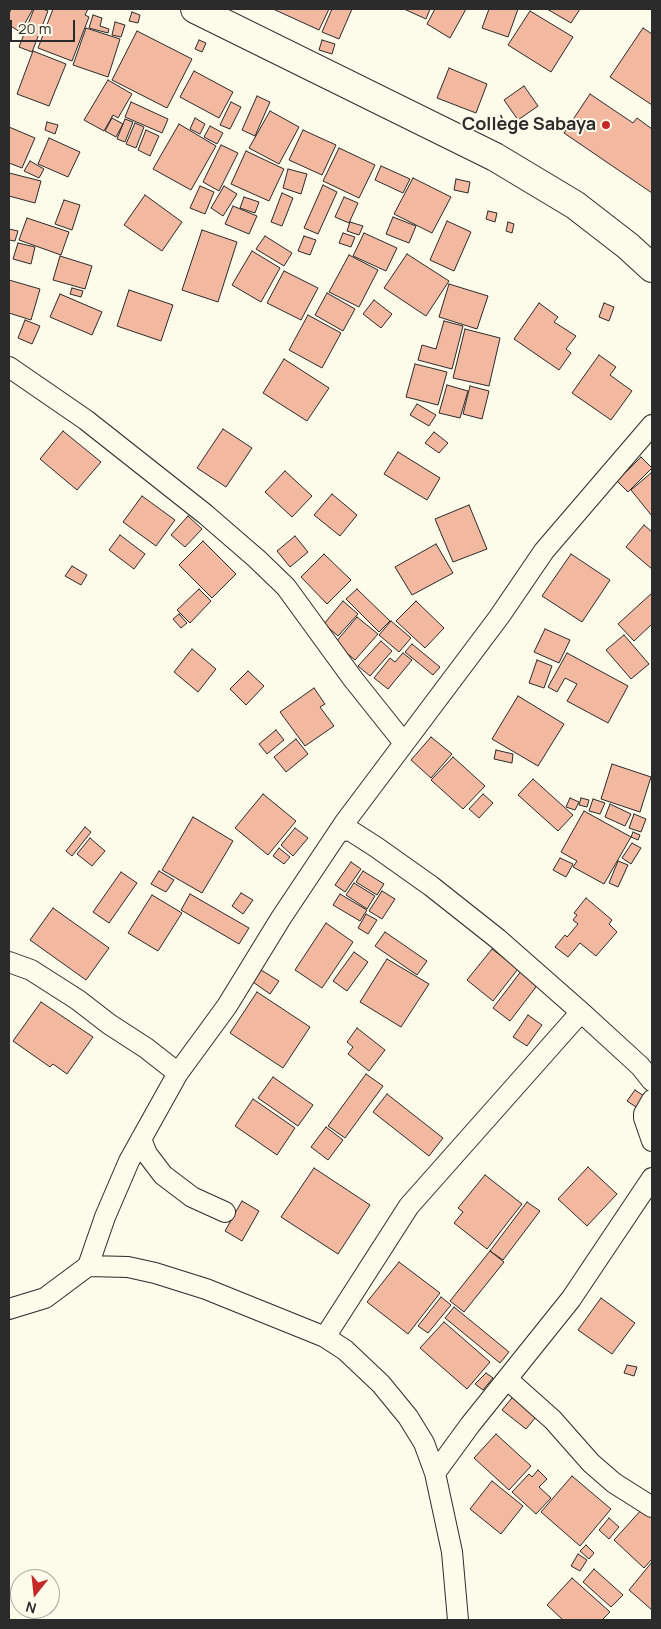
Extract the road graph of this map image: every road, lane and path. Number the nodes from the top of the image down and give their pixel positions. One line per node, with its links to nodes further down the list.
1 (195, 9): 2 (main road)
2 (652, 268)
3 (9, 367): 5 (street)
4 (652, 424): 5 (street)
5 (404, 743): 6 (street)
6 (340, 830): 8 (street); 9 (street)
7 (9, 962): 9 (street)
8 (581, 1012): 10 (street); 18 (street)
9 (178, 1073): 12 (street)
10 (652, 1081)
11 (652, 1100): 13 (street)
12 (141, 1140): 15 (street); 16 (street)
13 (652, 1141)
14 (652, 1178): 19 (street)
15 (225, 1212)
16 (88, 1266): 17 (street); 18 (street)
17 (9, 1309)
18 (325, 1337): 20 (street)
19 (507, 1379): 20 (street); 21 (street)
20 (435, 1473): 22 (street)
21 (652, 1507)
22 (458, 1620)

